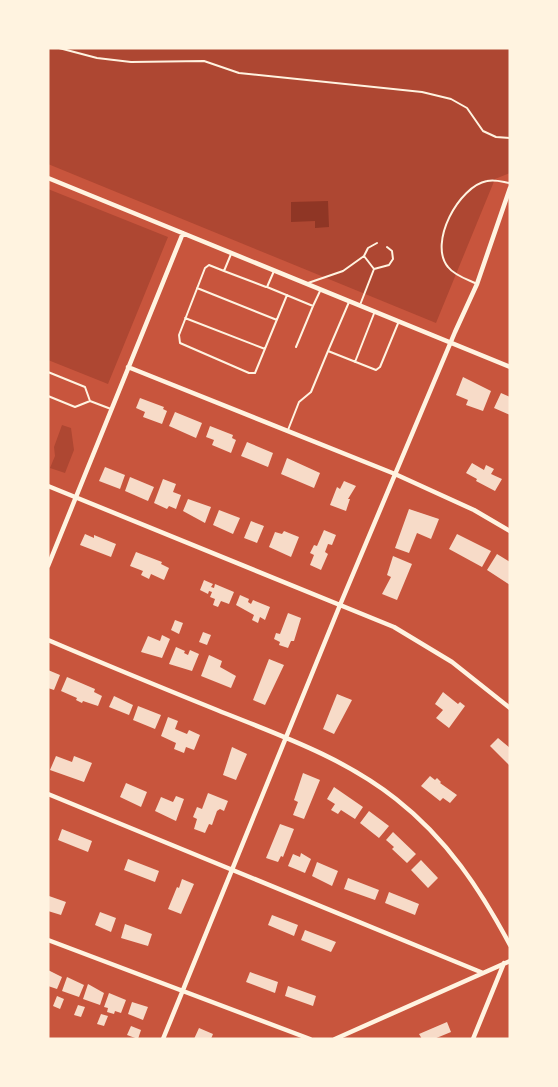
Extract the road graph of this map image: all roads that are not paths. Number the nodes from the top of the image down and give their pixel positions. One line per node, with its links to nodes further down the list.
1 (58, 48): 2 (lane)
2 (510, 138)
3 (48, 178): 5 (street)
4 (510, 186): 14 (street); 14 (lane)
5 (183, 233): 8 (street); 31 (street)
6 (377, 243): 9 (lane)
7 (387, 247): 10 (lane)
8 (232, 253): 11 (lane); 12 (street)
9 (364, 256): 10 (lane); 13 (lane)
10 (375, 269): 21 (lane)
11 (224, 271): 15 (lane); 16 (lane)
12 (274, 271): 13 (street); 15 (lane)
13 (306, 284): 17 (street)
14 (477, 284): 26 (street)
15 (267, 287): 18 (lane)
16 (197, 288): 23 (lane); 24 (lane)
17 (321, 289): 19 (street); 20 (lane)
18 (287, 296): 20 (lane); 24 (lane)
19 (349, 301): 21 (street); 29 (lane)
20 (313, 306): 27 (lane)
21 (360, 306): 22 (street)
22 (375, 311): 25 (street); 30 (lane)
23 (185, 318): 28 (lane); 28 (lane)
24 (277, 320): 28 (lane)
25 (399, 321): 26 (street); 30 (lane)
26 (450, 342): 32 (street); 38 (street)
27 (296, 347)
28 (265, 349)
29 (328, 351): 30 (lane); 37 (lane)
30 (355, 362)
31 (128, 367): 36 (street); 37 (street)
32 (510, 367)
33 (48, 372): 35 (lane)
34 (48, 396): 35 (lane)
35 (90, 401): 36 (lane)
36 (111, 409): 40 (street)
37 (288, 431): 38 (street)
38 (395, 474): 41 (street); 43 (street)
39 (48, 486): 40 (street)
40 (76, 497): 42 (street); 43 (street)
41 (510, 531)
42 (48, 566)
43 (340, 605): 45 (street); 46 (street)
44 (48, 640): 46 (street)
45 (510, 708)
46 (286, 737): 48 (street); 50 (street)
47 (48, 795): 48 (street)
48 (231, 870): 52 (street); 53 (street)
49 (48, 940): 53 (street)
50 (510, 945)
51 (507, 962): 52 (street); 57 (street)
52 (483, 973): 56 (street)
53 (183, 990): 54 (street); 55 (street)
54 (163, 1039)
55 (310, 1039)
56 (335, 1039)
57 (473, 1039)

